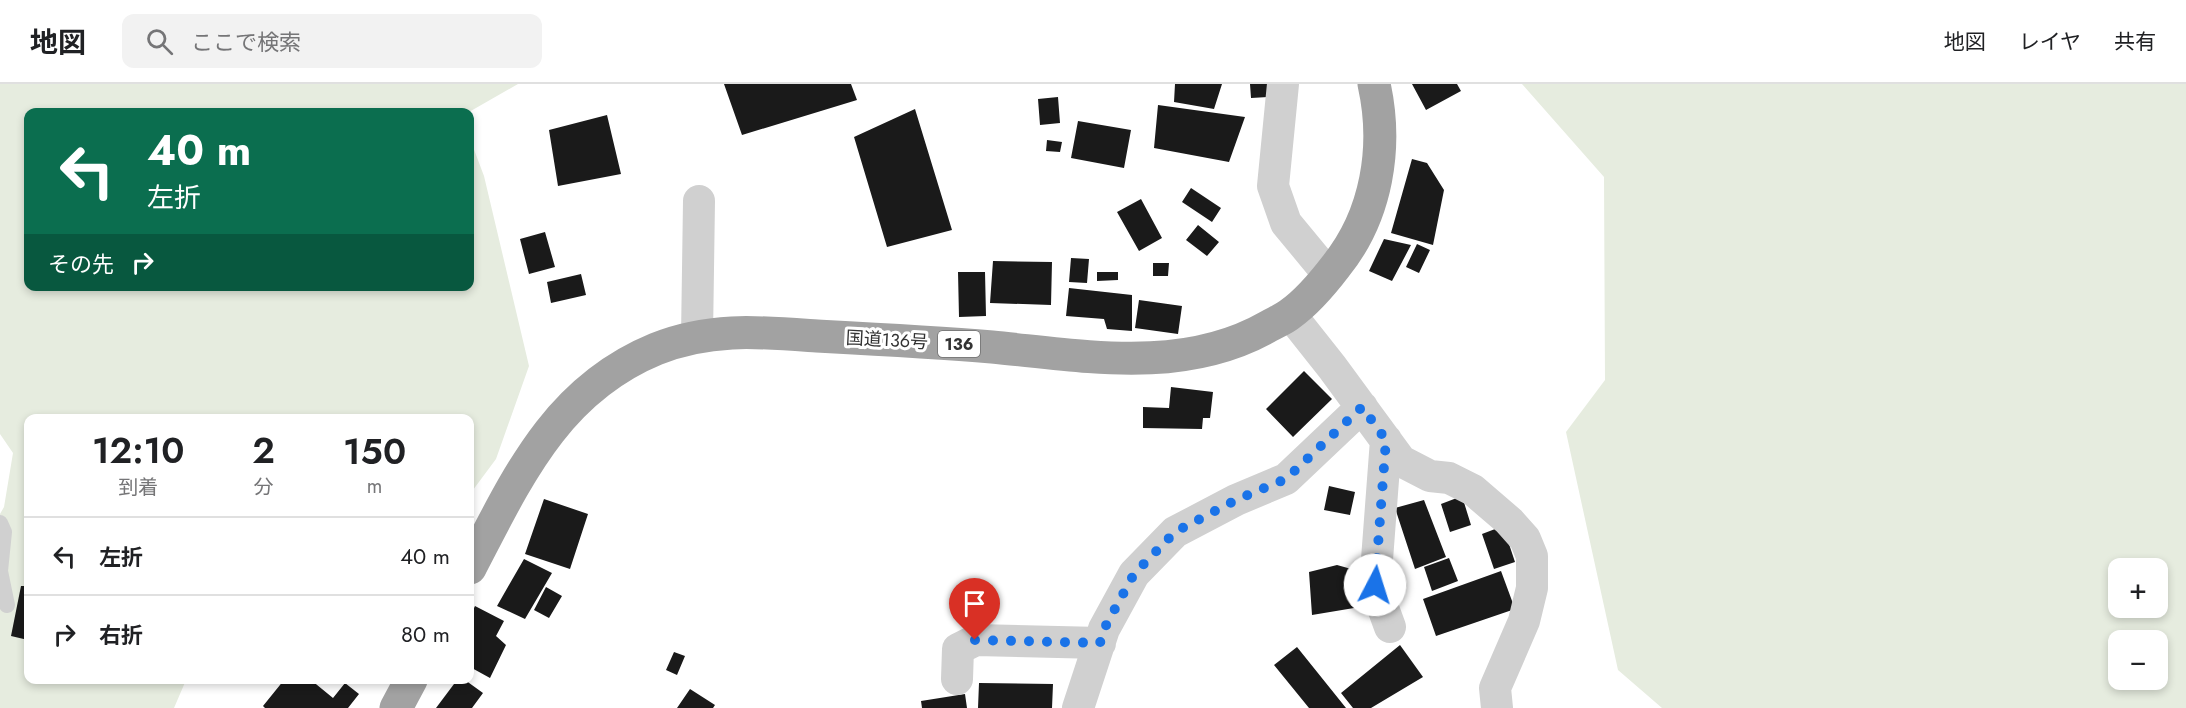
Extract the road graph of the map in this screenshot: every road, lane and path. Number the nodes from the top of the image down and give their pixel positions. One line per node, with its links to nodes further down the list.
1 (1283, 84): 4 (street)
2 (1374, 84): 4 (highway, 国道136号 / 136)
3 (699, 201): 6 (street)
4 (1329, 275): 5 (highway, 国道136号 / 136)
5 (1290, 314): 6 (highway, 国道136号 / 136); 7 (street)
6 (697, 337): 10 (highway, 国道136号 / 136)
7 (1362, 407): 8 (street); 13 (street)
8 (1386, 440): 12 (street); 16 (street)
9 (0, 523): 11 (lane)
10 (474, 561)
11 (6, 605)
12 (1390, 627)
13 (1100, 643): 14 (street); 15 (street)
14 (957, 679)
15 (1078, 708)
16 (1497, 708)

